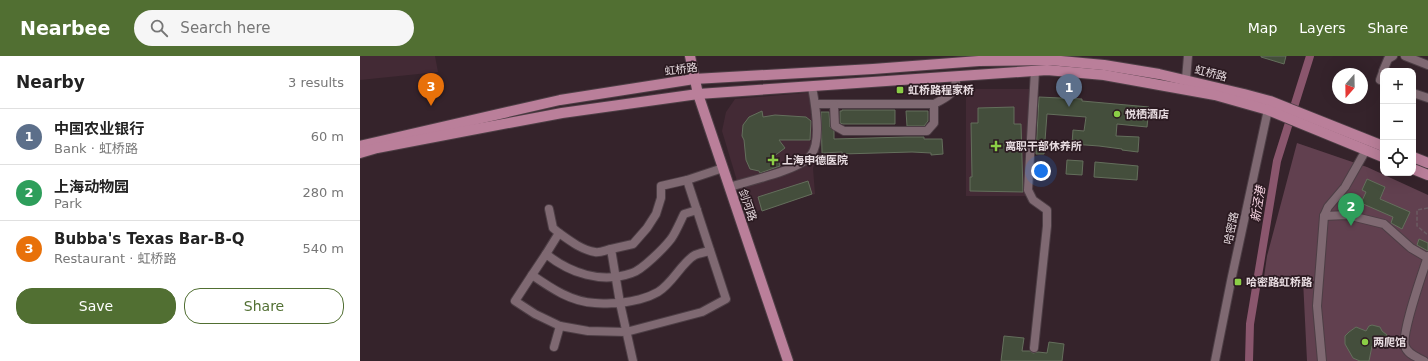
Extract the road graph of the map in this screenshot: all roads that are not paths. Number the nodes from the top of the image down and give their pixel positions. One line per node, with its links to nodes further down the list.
1 (690, 56): 10 (main road, 剑河路)
2 (1188, 56): 11 (street)
3 (1393, 56): 7 (street)
4 (1405, 56): 6 (street)
5 (1049, 62): 8 (main road, 虹桥路); 10 (main road, 虹桥路); 11 (main road, 虹桥路); 19 (main road, 虹桥路)
6 (1428, 65)
7 (1384, 68)
8 (1035, 71): 9 (main road, 虹桥路); 47 (street)
9 (957, 76): 12 (main road, 虹桥路); 17 (street)
10 (694, 79): 14 (main road, 剑河路); 22 (main road, 虹桥路)
11 (1186, 79): 19 (main road, 虹桥路)
12 (812, 86): 14 (main road, 虹桥路); 16 (street)
13 (1416, 93): 15 (street)
14 (698, 94): 24 (main road, 虹桥路); 28 (main road, 剑河路)
15 (1428, 98)
16 (816, 104): 18 (street); 32 (street)
17 (934, 104): 18 (street); 18 (street)
18 (834, 105)
19 (1269, 105): 20 (main road, 虹桥路); 50 (street, 哈密路)
20 (1306, 120): 21 (main road, 虹桥路); 23 (main road, 虹桥路)
21 (1380, 145)
22 (360, 146)
23 (1366, 150): 25 (main road, 虹桥路); 35 (street)
24 (360, 153)
25 (1380, 156)
26 (1416, 159): 27 (main road)
27 (1428, 163)
28 (723, 168): 31 (street); 32 (main road, 剑河路)
29 (1416, 170): 30 (main road)
30 (1428, 176)
31 (687, 180): 34 (street); 37 (street)
32 (729, 187): 49 (main road, 剑河路)
33 (549, 209): 36 (street)
34 (697, 210): 38 (street); 42 (street)
35 (1324, 216): 40 (street); 51 (street)
36 (559, 233): 37 (street); 39 (street)
37 (611, 249): 42 (street)
38 (710, 251): 43 (street); 45 (street)
39 (546, 254): 41 (street); 42 (street)
40 (1428, 257): 52 (street)
41 (532, 275): 43 (street); 44 (street)
42 (615, 277): 43 (street)
43 (620, 303): 45 (street)
44 (560, 326): 45 (street); 46 (street)
45 (626, 332): 48 (street)
46 (554, 347)
47 (1034, 348)
48 (633, 361)
49 (788, 361)
50 (1215, 361)
51 (1322, 361)
52 (1424, 361)

